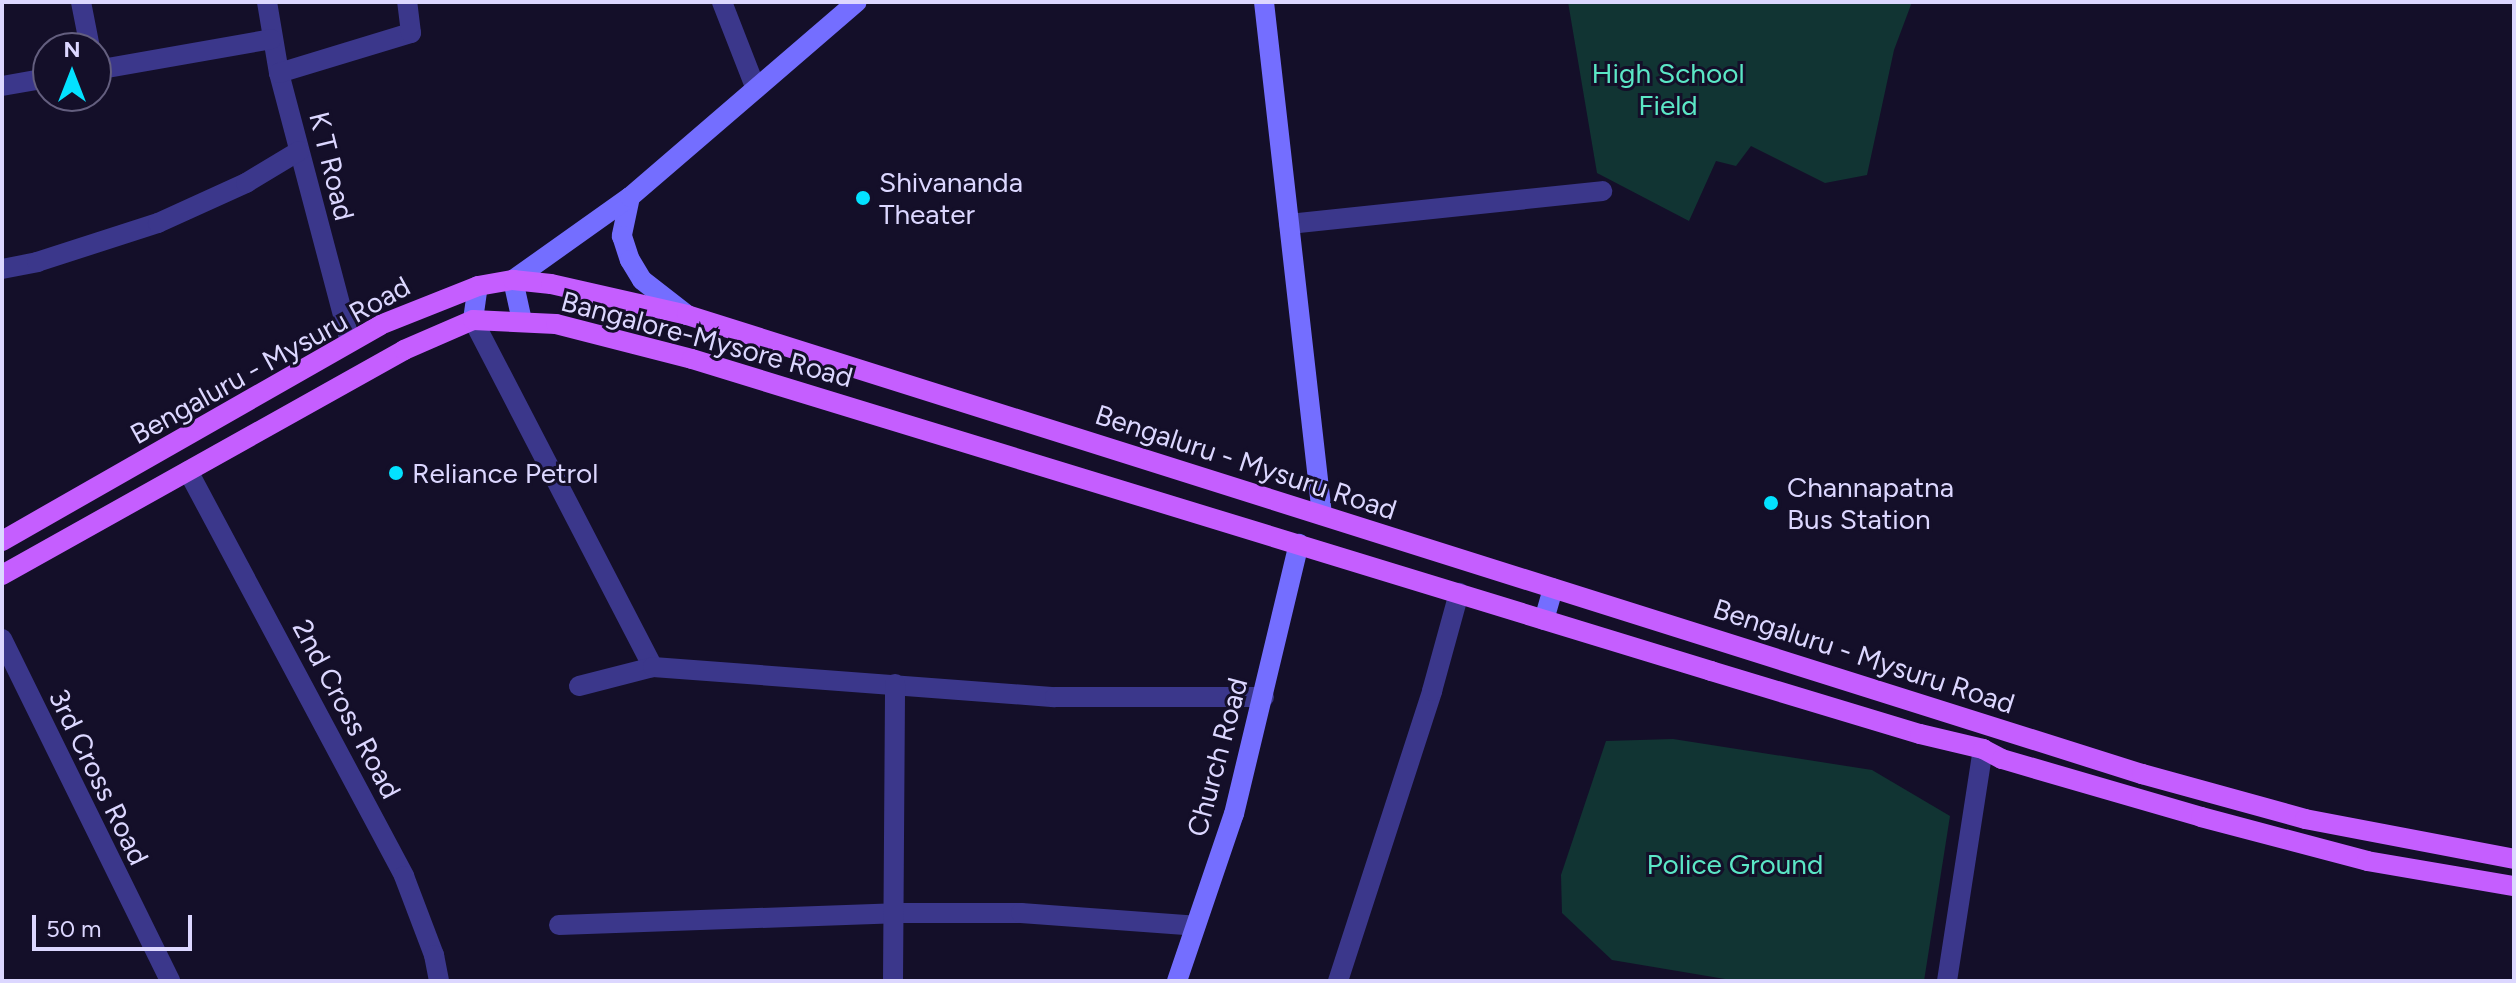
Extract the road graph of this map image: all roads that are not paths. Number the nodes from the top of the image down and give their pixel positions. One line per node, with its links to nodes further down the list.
1 (81, 2): 7 (street)
2 (267, 2): 8 (street, K T Road)
3 (407, 2): 10 (street)
4 (722, 2): 13 (street)
5 (857, 2): 13 (street)
6 (1264, 2): 17 (street)
7 (87, 32)
8 (271, 39): 9 (street); 10 (street, K T Road)
9 (112, 67)
10 (279, 73): 14 (street, K T Road)
11 (32, 81): 12 (street)
12 (2, 86)
13 (756, 89): 16 (street)
14 (299, 151): 18 (street); 24 (street, K T Road)
15 (1602, 191): 17 (street)
16 (630, 197): 19 (street); 21 (street)
17 (1289, 224): 26 (street)
18 (2, 269)
19 (513, 280): 20 (main road, Bengaluru - Mysuru Road); 21 (main road, Bengaluru - Mysuru Road); 23 (street)
20 (478, 286): 22 (street); 24 (main road, Bengaluru - Mysuru Road)
21 (687, 315): 26 (main road, Bengaluru - Mysuru Road)
22 (473, 320): 23 (main road, Bangalore-Mysore Road); 25 (main road, Bangalore-Mysore Road); 34 (street)
23 (522, 321): 28 (main road, Bangalore-Mysore Road)
24 (350, 342): 27 (main road, Bengaluru - Mysuru Road)
25 (188, 471): 29 (main road, Bangalore-Mysore Road); 47 (street, 2nd Cross Road)
26 (1322, 515): 30 (main road, Bengaluru - Mysuru Road)
27 (2, 541)
28 (1299, 544): 31 (main road, Bengaluru - Mysuru Road); 37 (street, Church Road)
29 (2, 575)
30 (1553, 588): 32 (street); 38 (main road, Bengaluru - Mysuru Road)
31 (1459, 593): 32 (main road, Bengaluru - Mysuru Road); 50 (street)
32 (1544, 620): 39 (main road, Bengaluru - Mysuru Road)
33 (2, 639): 46 (street, 3rd Cross Road)
34 (653, 667): 35 (street); 36 (street)
35 (895, 684): 37 (street); 43 (street)
36 (579, 686)
37 (1264, 697): 45 (street, Church Road)
38 (1928, 706): 39 (street); 41 (main road, Bengaluru - Mysuru Road)
39 (1920, 734): 40 (main road, Bengaluru - Mysuru Road)
40 (1983, 749): 42 (main road, Bengaluru - Mysuru Road); 51 (street)
41 (2514, 859)
42 (2514, 886)
43 (895, 913): 44 (street); 45 (street); 48 (street)
44 (559, 925)
45 (1196, 926): 49 (street, Church Road)
46 (170, 981)
47 (439, 981)
48 (893, 981)
49 (1177, 981)
50 (1338, 981)
51 (1947, 981)

